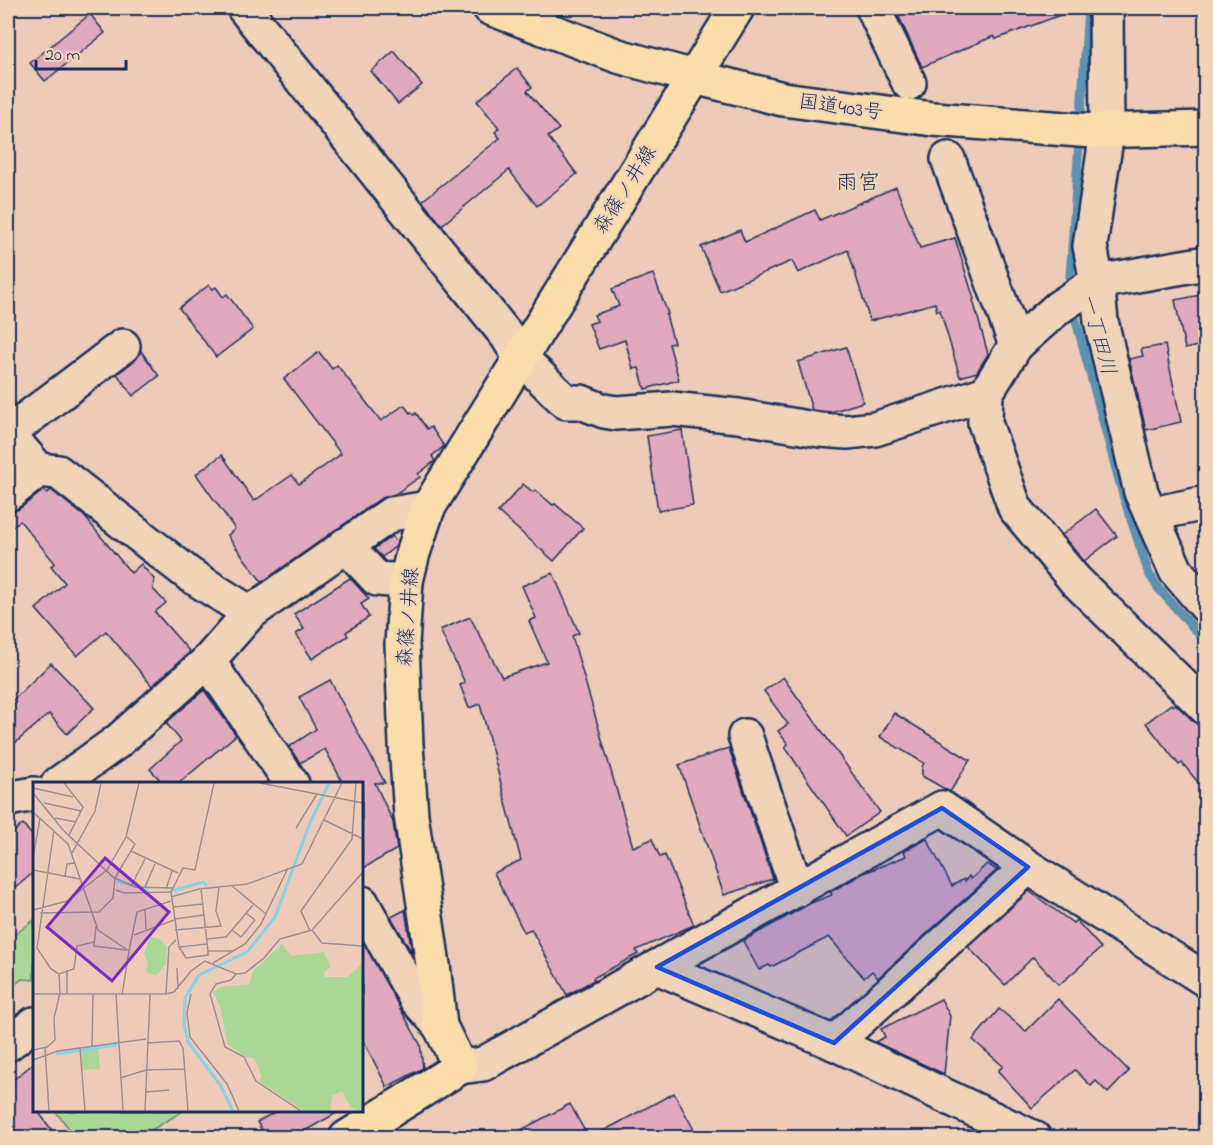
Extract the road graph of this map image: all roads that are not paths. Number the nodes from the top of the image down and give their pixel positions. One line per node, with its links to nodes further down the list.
1 (244, 8): 15 (street)
2 (490, 8): 6 (main road, 国道403号)
3 (737, 8): 6 (main road, 森篠ノ井線)
4 (873, 8): 7 (street)
5 (1106, 8): 9 (street)
6 (694, 78): 9 (main road, 国道403号); 15 (main road, 森篠ノ井線)
7 (909, 83)
8 (1206, 128): 9 (main road, 国道403号)
9 (1089, 131): 12 (street)
10 (948, 159): 13 (street)
11 (1206, 263): 12 (street)
12 (1079, 294): 13 (street); 22 (street)
13 (1016, 345): 16 (street)
14 (123, 346): 17 (street)
15 (520, 357): 16 (street); 21 (main road, 森篠ノ井線)
16 (987, 393): 28 (street)
17 (8, 434): 18 (street)
18 (39, 470): 19 (street); 26 (street)
19 (8, 494)
20 (1206, 502): 22 (street)
21 (428, 508): 23 (street); 24 (main road, 森篠ノ井線)
22 (1152, 514): 25 (street)
23 (345, 545): 24 (street); 26 (street)
24 (406, 581): 40 (main road, 森篠ノ井線)
25 (1206, 606)
26 (250, 613): 27 (street)
27 (208, 661): 30 (street); 31 (street)
28 (1206, 708)
29 (745, 736): 35 (street)
30 (285, 781)
31 (59, 782)
32 (33, 794): 33 (street)
33 (8, 799)
34 (1028, 867): 35 (street); 38 (street); 41 (street)
35 (797, 890): 37 (street)
36 (363, 905): 40 (street)
37 (657, 966): 41 (street); 43 (street)
38 (1206, 980)
39 (33, 1025): 42 (street)
40 (440, 1026): 43 (main road, 森篠ノ井線)
41 (834, 1043): 45 (street)
42 (8, 1044)
43 (460, 1067): 44 (main road)
44 (346, 1137)
45 (1034, 1137)

